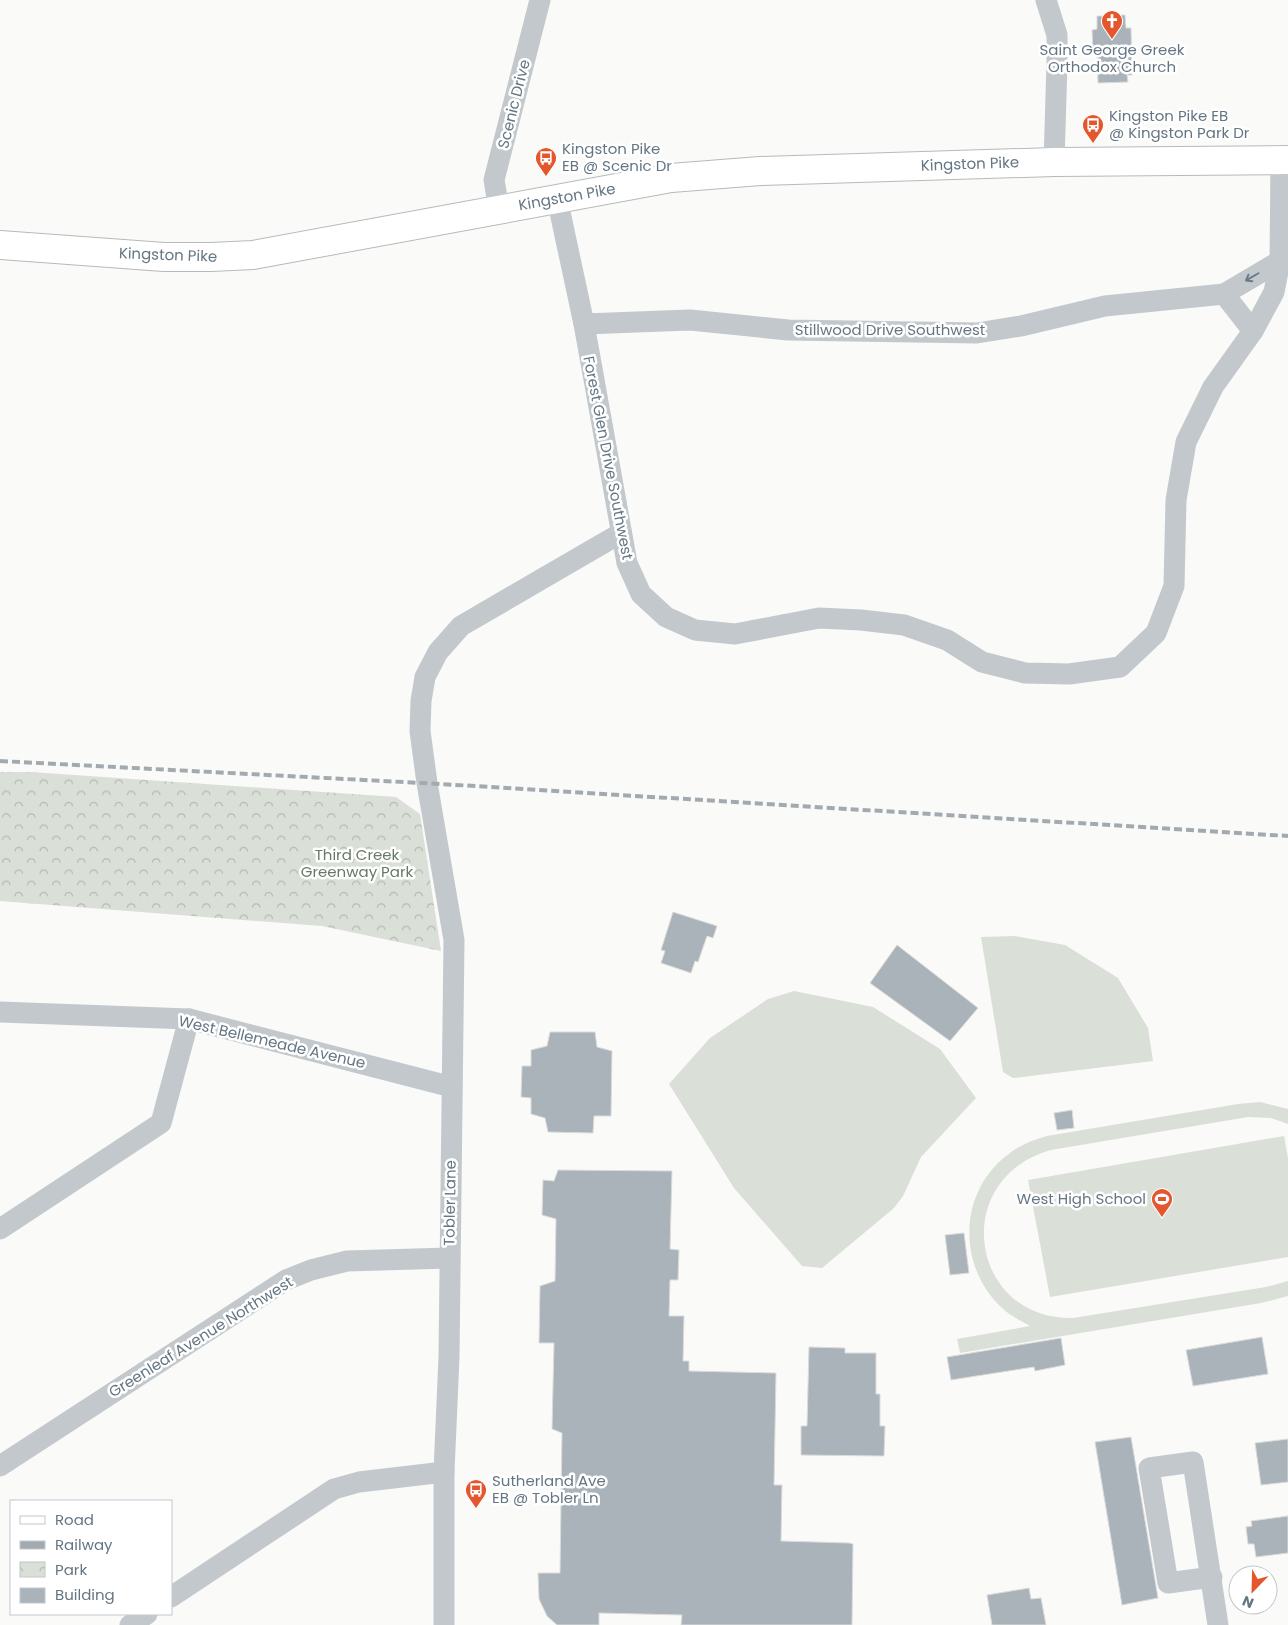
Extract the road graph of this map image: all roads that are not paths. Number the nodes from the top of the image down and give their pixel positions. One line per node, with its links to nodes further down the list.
1 (540, 0): 6 (street, Scenic Drive)
2 (1046, 0): 4 (street)
3 (1284, 160): 4 (main road, Kingston Pike); 8 (street, Forest Glen Drive Southwest)
4 (1054, 162): 5 (main road, Kingston Pike)
5 (557, 198): 6 (main road, Kingston Pike); 10 (street, Forest Glen Drive Southwest)
6 (499, 209): 7 (main road, Kingston Pike)
7 (0, 245)
8 (1280, 261): 9 (street, Stillwood Drive Southwest, one-way to 9); 11 (street, Forest Glen Drive Southwest)
9 (1224, 294): 10 (street, Stillwood Drive Southwest); 11 (street)
10 (584, 324): 12 (street, Forest Glen Drive Southwest)
11 (1253, 331): 12 (street, Forest Glen Drive Southwest)
12 (621, 533): 15 (street, Tobler Lane)
13 (0, 1012): 14 (street, West Bellemeade Avenue)
14 (189, 1019): 15 (street, West Bellemeade Avenue); 16 (street)
15 (452, 1087): 17 (street, Tobler Lane)
16 (0, 1229)
17 (449, 1258): 18 (street, Greenleaf Avenue Northwest); 19 (street, Tobler Lane)
18 (0, 1466)
19 (444, 1472): 21 (street); 24 (street, Tobler Lane)
20 (1212, 1577): 20 (street); 25 (street)
21 (172, 1597)
22 (145, 1615): 23 (street)
23 (130, 1625)
24 (444, 1625)
25 (1218, 1625)

